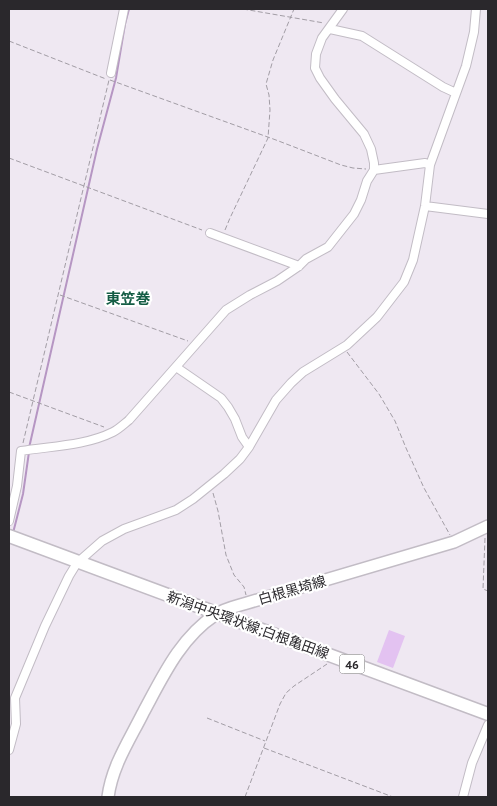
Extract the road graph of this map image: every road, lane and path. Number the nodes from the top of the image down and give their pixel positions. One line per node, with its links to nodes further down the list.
1 (124, 9): 9 (street)
2 (243, 9): 6 (path)
3 (294, 9): 6 (path)
4 (344, 9): 7 (street)
5 (476, 9): 10 (street)
6 (291, 16): 7 (path); 11 (path)
7 (330, 29): 10 (street); 14 (street)
8 (9, 41): 9 (path)
9 (110, 78): 11 (path); 15 (path)
10 (456, 93): 13 (street)
11 (268, 138): 14 (path); 19 (path)
12 (9, 158): 15 (path)
13 (430, 165): 14 (street); 16 (street)
14 (374, 170): 20 (street)
15 (84, 185): 18 (path); 21 (path)
16 (425, 206): 17 (street); 23 (street)
17 (488, 214)
18 (210, 233): 19 (street)
19 (222, 238): 20 (street)
20 (299, 266): 22 (street)
21 (60, 295): 22 (path); 26 (path)
22 (195, 345): 24 (street)
23 (343, 347): 28 (street); 34 (path)
24 (176, 367): 27 (street); 28 (street)
25 (9, 392): 26 (path)
26 (34, 402): 27 (path); 29 (path)
27 (114, 431): 29 (street)
28 (249, 447): 30 (street)
29 (21, 451): 31 (street)
30 (210, 485): 35 (street); 37 (path)
31 (9, 521)
32 (487, 527): 34 (main road, 白根黒埼線); 36 (path)
33 (9, 536): 35 (main road, 新潟中央環状線;白根亀田線 / 46)
34 (454, 542): 37 (main road, 白根黒埼線)
35 (77, 562): 38 (main road, 新潟中央環状線;白根亀田線 / 46); 42 (street)
36 (488, 592)
37 (247, 603): 38 (main road, 白根黒埼線)
38 (216, 614): 39 (main road, 新潟中央環状線;白根亀田線 / 46); 47 (main road, 白根黒埼線)
39 (335, 658): 40 (main road, 新潟中央環状線;白根亀田線 / 46); 44 (path)
40 (488, 714)
41 (206, 718): 44 (path)
42 (13, 723): 46 (street)
43 (488, 724): 50 (street)
44 (266, 741): 45 (path)
45 (264, 748): 48 (path); 49 (path)
46 (9, 750)
47 (108, 797)
48 (245, 797)
49 (393, 797)
50 (463, 797)

